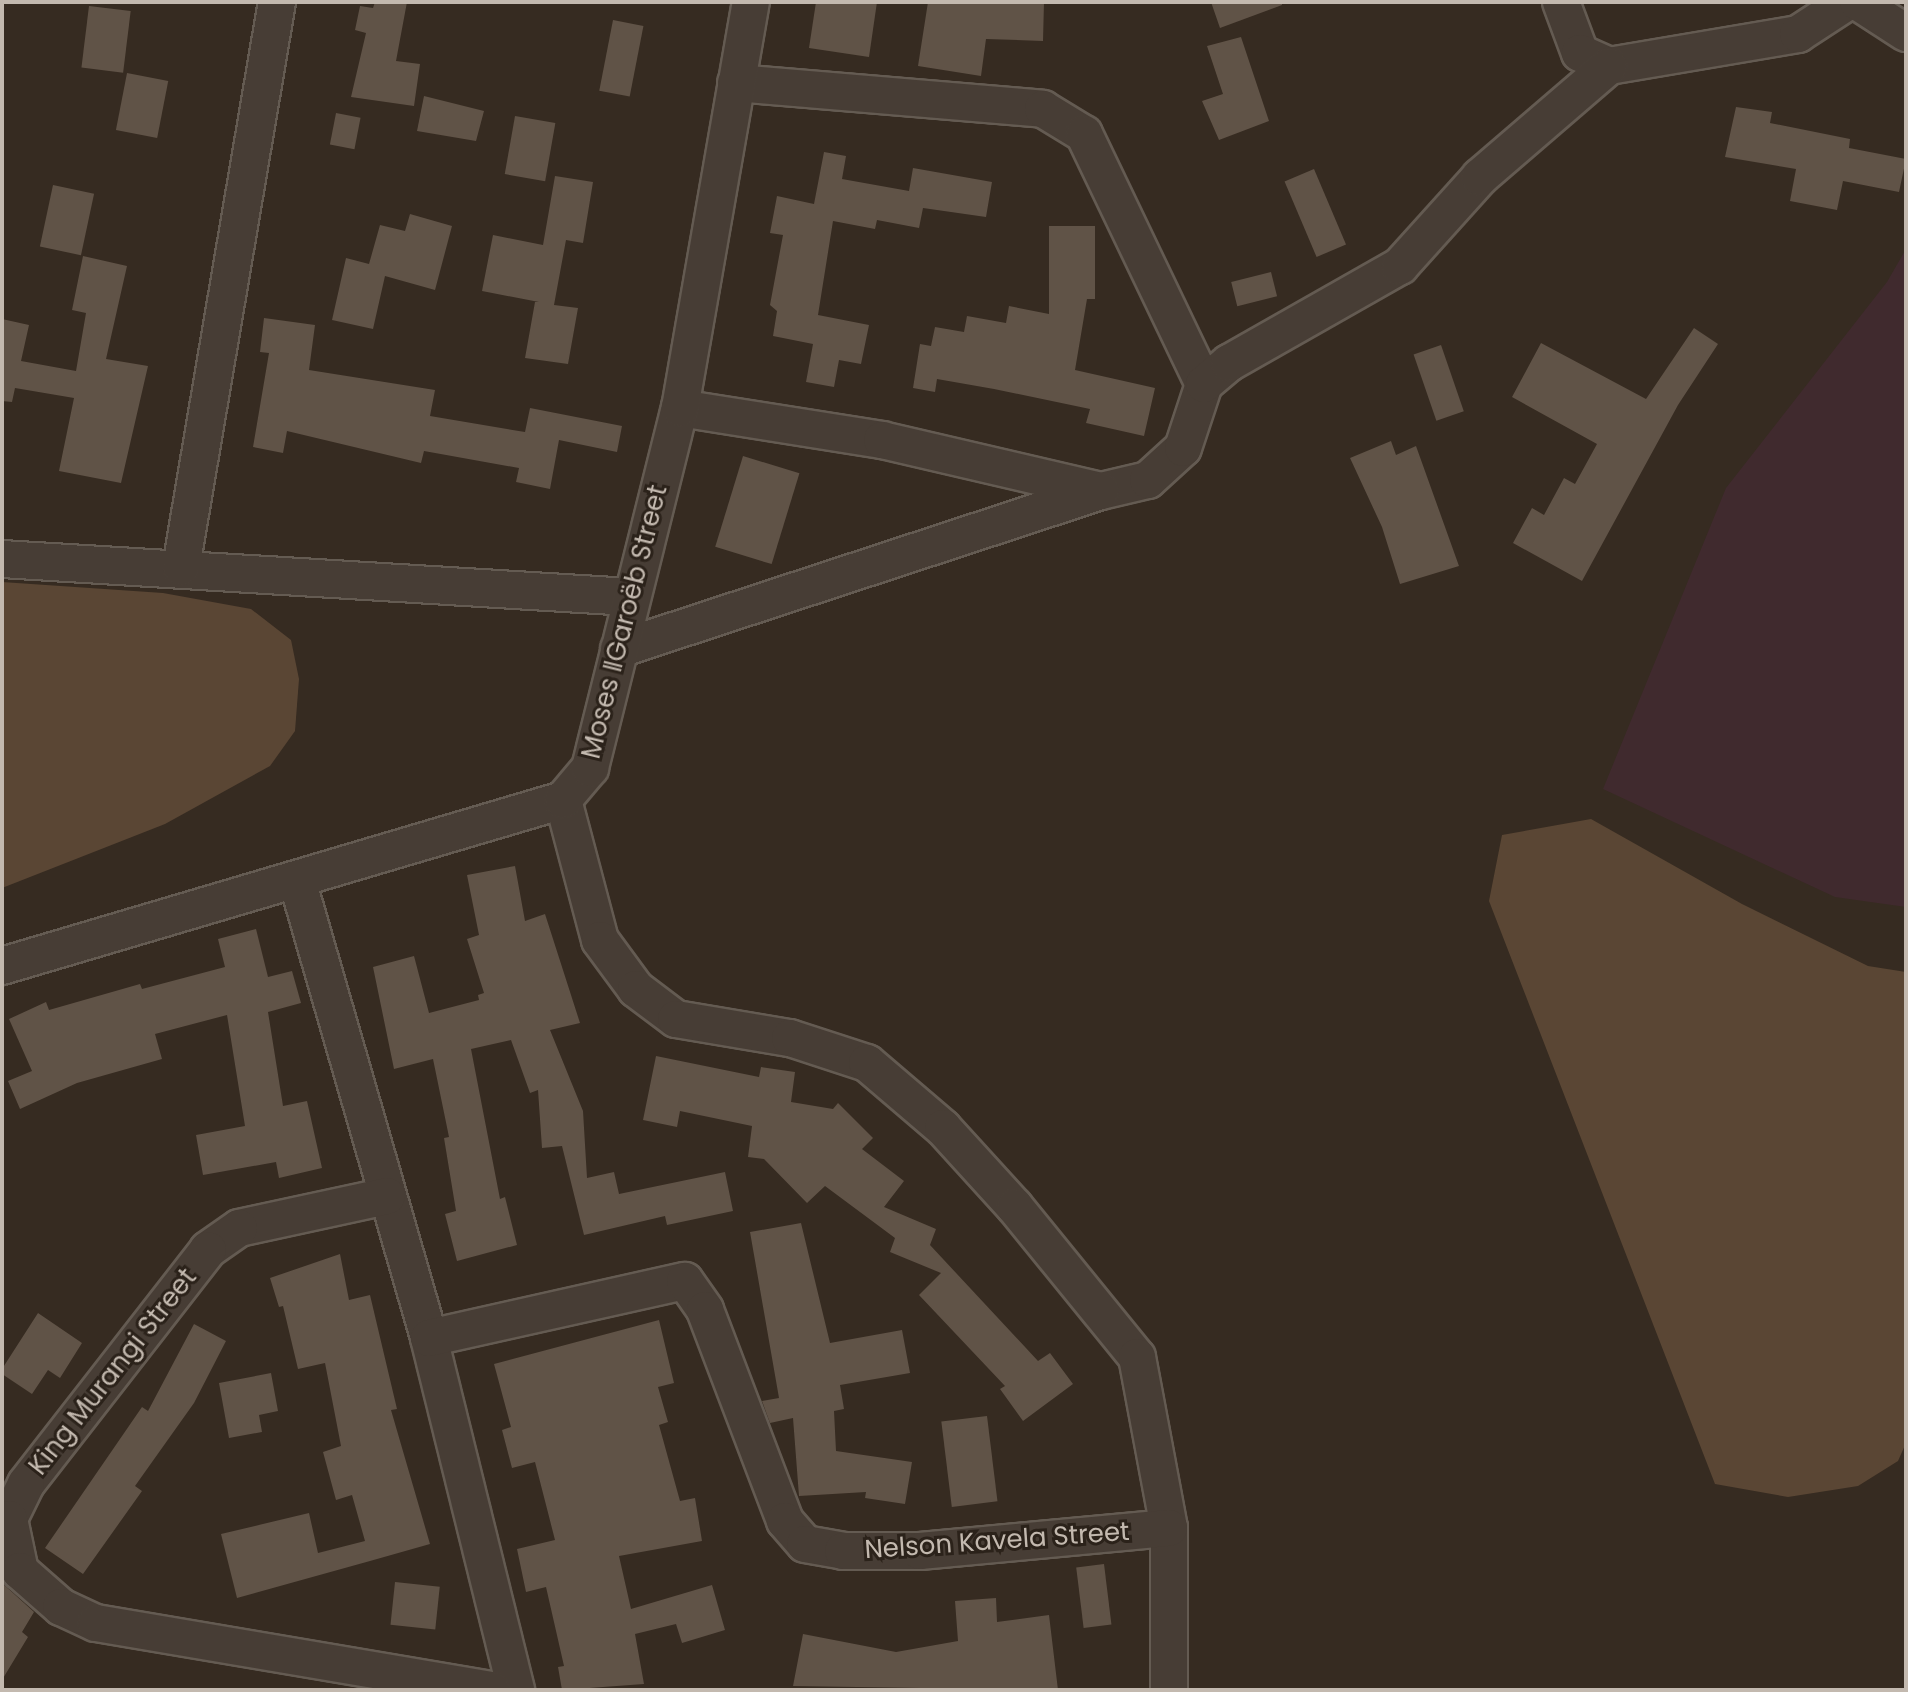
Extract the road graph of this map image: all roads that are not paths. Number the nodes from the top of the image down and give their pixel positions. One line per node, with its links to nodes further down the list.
1 (277, 2): 13 (street)
2 (751, 2): 8 (street, Moses ǁGaroëb Street)
3 (1561, 2): 7 (street)
4 (1847, 2): 7 (street)
5 (1858, 2): 6 (street)
6 (1906, 33)
7 (1609, 66): 9 (street)
8 (736, 83): 9 (street); 10 (street, Moses ǁGaroëb Street)
9 (1204, 384): 11 (street)
10 (680, 408): 11 (street); 14 (street, Moses ǁGaroëb Street)
11 (1101, 491): 15 (street)
12 (2, 559): 13 (street)
13 (181, 567): 14 (street)
14 (630, 597): 15 (street, Moses ǁGaroëb Street)
15 (619, 649): 16 (street, Moses ǁGaroëb Street)
16 (563, 800): 17 (street); 21 (street)
17 (297, 880): 18 (street); 19 (street)
18 (2, 966)
19 (387, 1196): 20 (street); 22 (street, King Murangi Street)
20 (429, 1338): 21 (street, Nelson Kavela Street); 23 (street)
21 (1169, 1528): 24 (street)
22 (491, 1690)
23 (516, 1690)
24 (1169, 1690)

